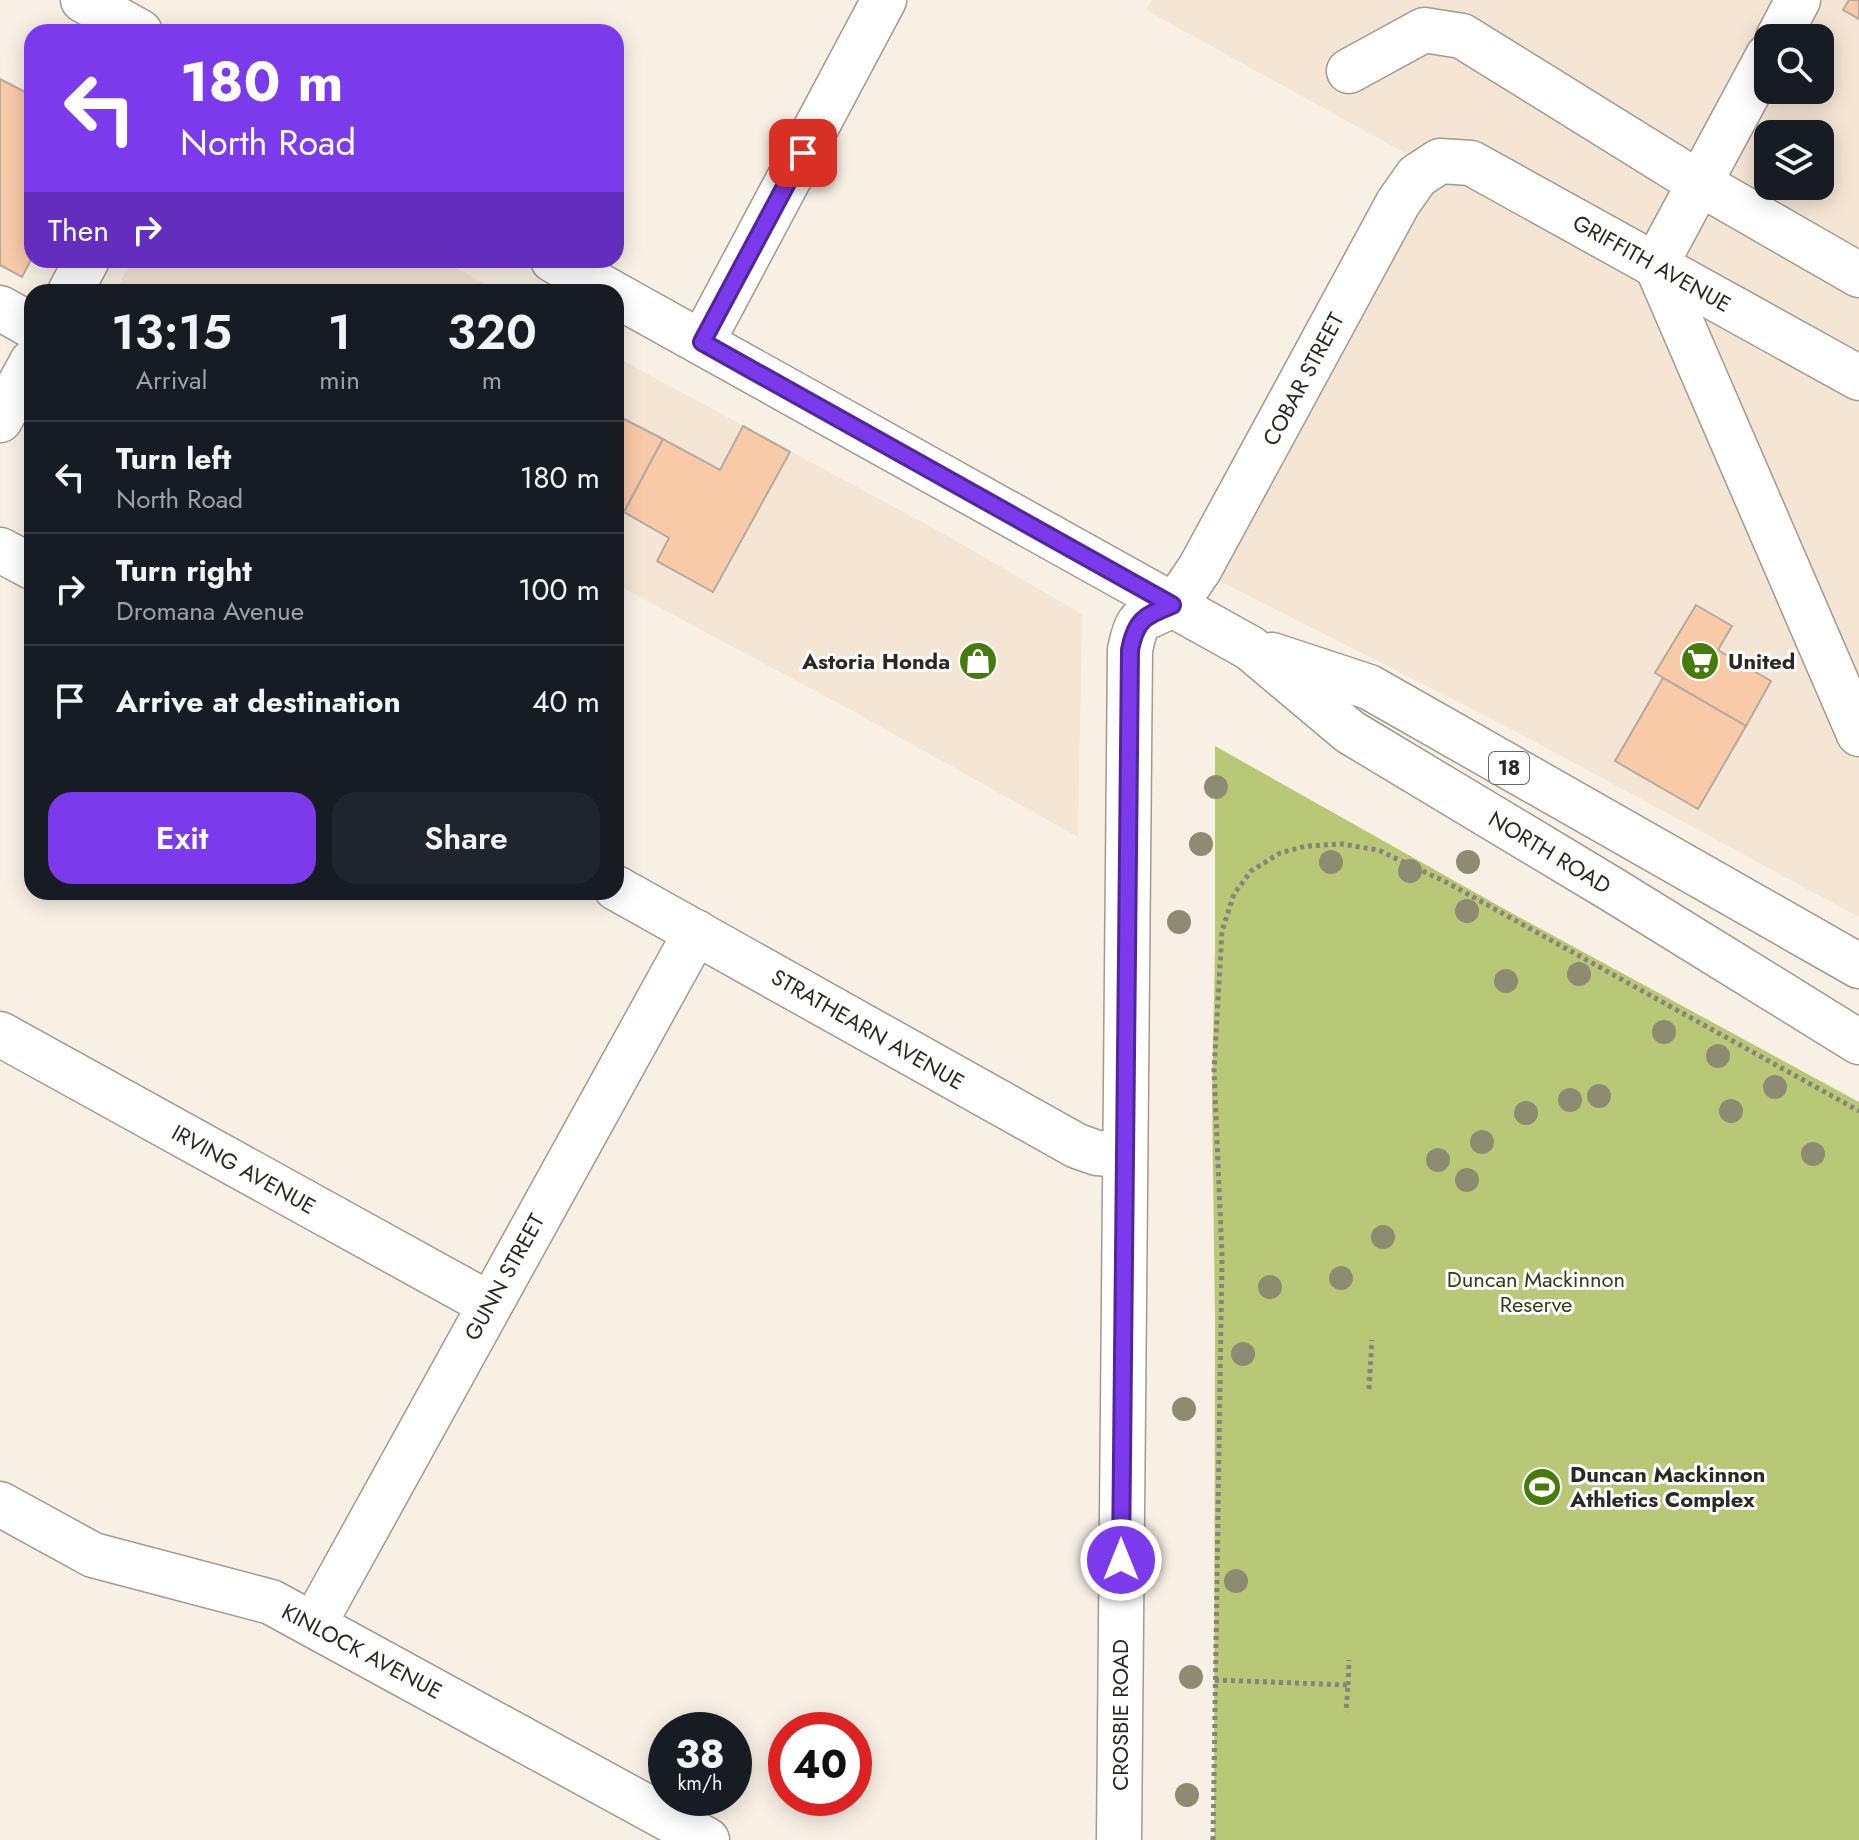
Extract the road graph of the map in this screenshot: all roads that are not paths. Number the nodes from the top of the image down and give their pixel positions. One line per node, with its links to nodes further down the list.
1 (83, 0): 3 (main road)
2 (884, 0): 15 (main road)
3 (126, 24)
4 (1349, 71): 7 (main road)
5 (1754, 82): 7 (main road)
6 (1440, 161): 8 (main road, GRIFFITH AVENUE); 21 (main road, COBAR STREET)
7 (1699, 183): 8 (main road); 10 (main road)
8 (1656, 264): 17 (main road, GRIFFITH AVENUE); 23 (main road)
9 (568, 268): 11 (main road, NORTH ROAD / 18)
10 (1859, 275)
11 (597, 284)
12 (624, 299): 15 (main road, NORTH ROAD / 18)
13 (0, 308): 14 (main road)
14 (24, 322)
15 (702, 342): 21 (main road, NORTH ROAD / 18)
16 (24, 376): 18 (main road)
17 (1859, 378)
18 (0, 420)
19 (0, 550): 20 (main road)
20 (24, 563)
21 (1172, 605): 22 (main road, NORTH ROAD / 18); 29 (main road, CROSBIE ROAD)
22 (1250, 648): 26 (main road, NORTH ROAD / 18); 28 (main road, NORTH ROAD / 18)
23 (1859, 734)
24 (624, 892): 25 (main road, STRATHEARN AVENUE)
25 (696, 932): 29 (main road, STRATHEARN AVENUE); 30 (main road, GUNN STREET)
26 (1859, 966)
27 (0, 1034): 30 (main road, IRVING AVENUE)
28 (1859, 1042)
29 (1125, 1155): 34 (main road, CROSBIE ROAD)
30 (489, 1304): 32 (main road, GUNN STREET)
31 (0, 1504): 32 (main road, KINLOCK AVENUE)
32 (314, 1624): 33 (main road, KINLOCK AVENUE)
33 (707, 1840)
34 (1119, 1840)

